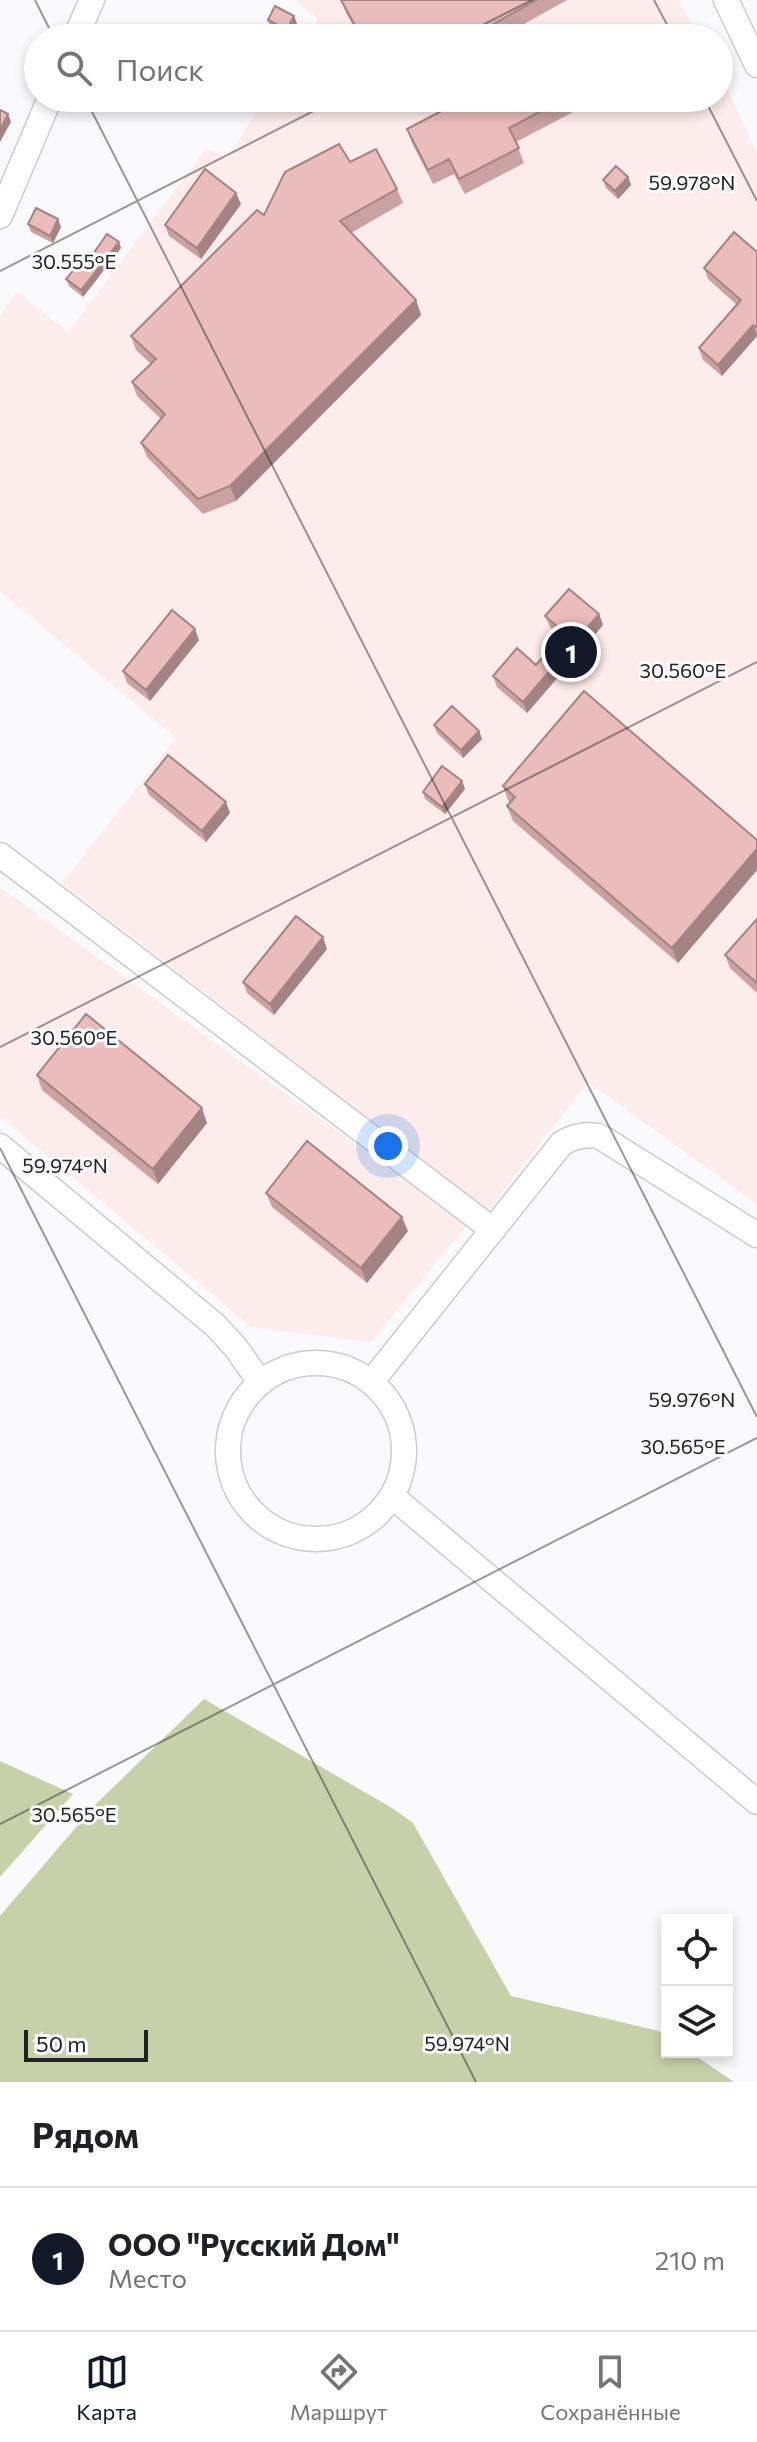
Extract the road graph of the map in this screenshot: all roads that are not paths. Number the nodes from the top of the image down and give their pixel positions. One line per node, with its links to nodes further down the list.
1 (92, 0): 3 (street)
2 (726, 0): 4 (street)
3 (81, 24)
4 (757, 65)
5 (44, 112): 6 (street)
6 (0, 216)
7 (0, 855): 9 (street)
8 (0, 1146): 12 (street)
9 (493, 1230): 10 (street); 11 (street)
10 (757, 1235)
11 (372, 1381): 12 (street); 13 (street)
12 (260, 1382): 13 (street)
13 (393, 1497): 14 (street)
14 (757, 1802)

